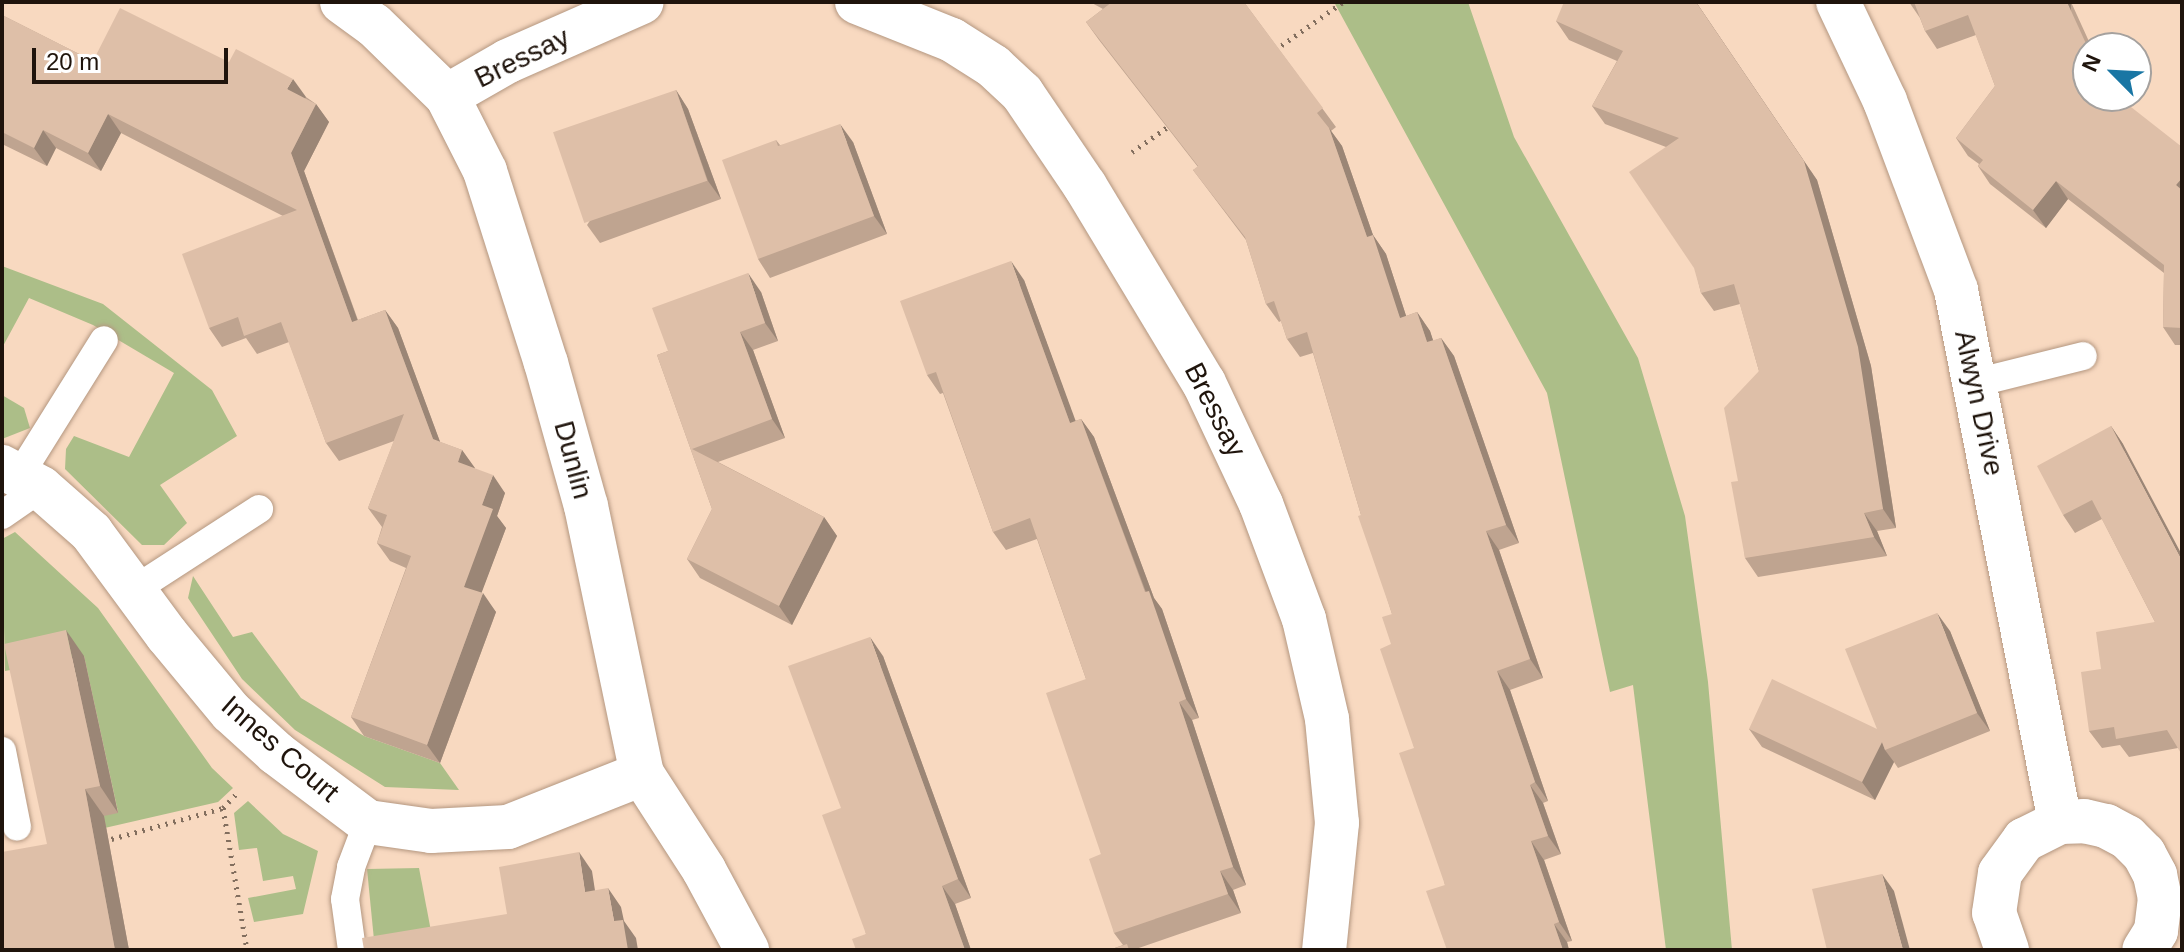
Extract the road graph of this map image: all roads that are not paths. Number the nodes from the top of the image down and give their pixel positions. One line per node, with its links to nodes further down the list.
1 (342, 2): 5 (street, Dunlin)
2 (642, 2): 5 (street, Bressay)
3 (857, 2): 21 (street, Bressay)
4 (1838, 2): 8 (street, Alwyn Drive)
5 (447, 96): 14 (street, Dunlin)
6 (104, 340): 9 (lane)
7 (2083, 356): 8 (lane)
8 (1975, 383): 16 (street, Alwyn Drive)
9 (21, 477): 11 (lane); 12 (street, Innes Court)
10 (259, 509): 12 (lane)
11 (2, 515)
12 (134, 590): 15 (street, Innes Court)
13 (2, 751): 17 (lane)
14 (642, 774): 15 (street, Innes Court); 20 (street, Dunlin)
15 (368, 822): 19 (lane)
16 (2060, 822): 18 (street); 22 (street)
17 (17, 827)
18 (2171, 892): 23 (street)
19 (352, 950)
20 (747, 950)
21 (1324, 950)
22 (2007, 950)
23 (2144, 950)

